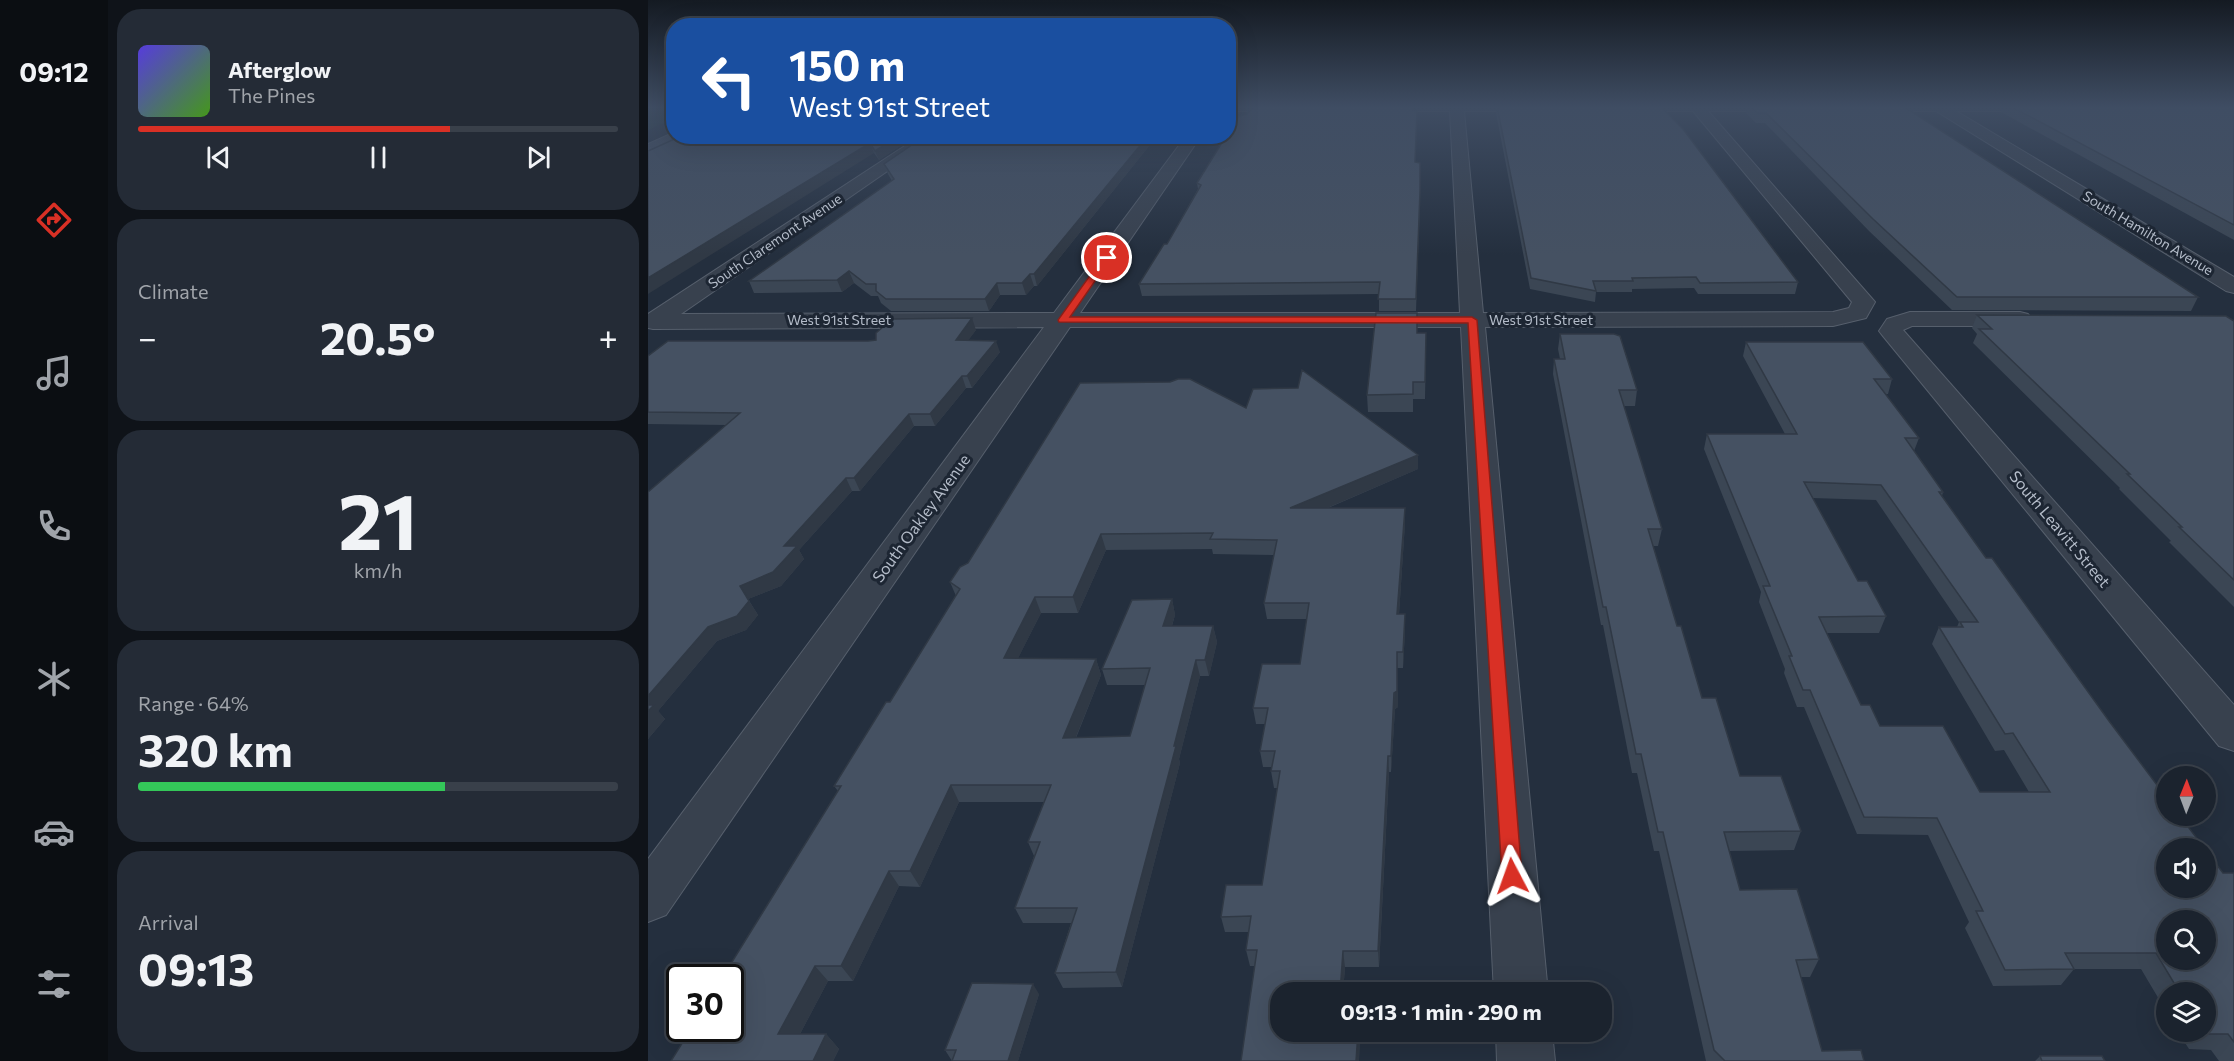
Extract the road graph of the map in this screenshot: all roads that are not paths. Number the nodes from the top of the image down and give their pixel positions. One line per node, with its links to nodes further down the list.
1 (902, 156): 10 (street, South Claremont Avenue)
2 (1180, 156): 8 (street, South Oakley Avenue)
3 (1460, 156): 9 (street)
4 (1738, 156): 9 (street, West 91st Street)
5 (2020, 156): 6 (street, South Hamilton Avenue)
6 (2234, 286)
7 (2046, 319): 11 (street, South Leavitt Street)
8 (1063, 320): 9 (street, West 91st Street); 10 (street, West 91st Street); 12 (street, South Oakley Avenue)
9 (1472, 320): 13 (street)
10 (650, 322)
11 (2234, 734)
12 (648, 899)
13 (1520, 982)
14 (1525, 1042): 15 (street)
15 (1526, 1061)

